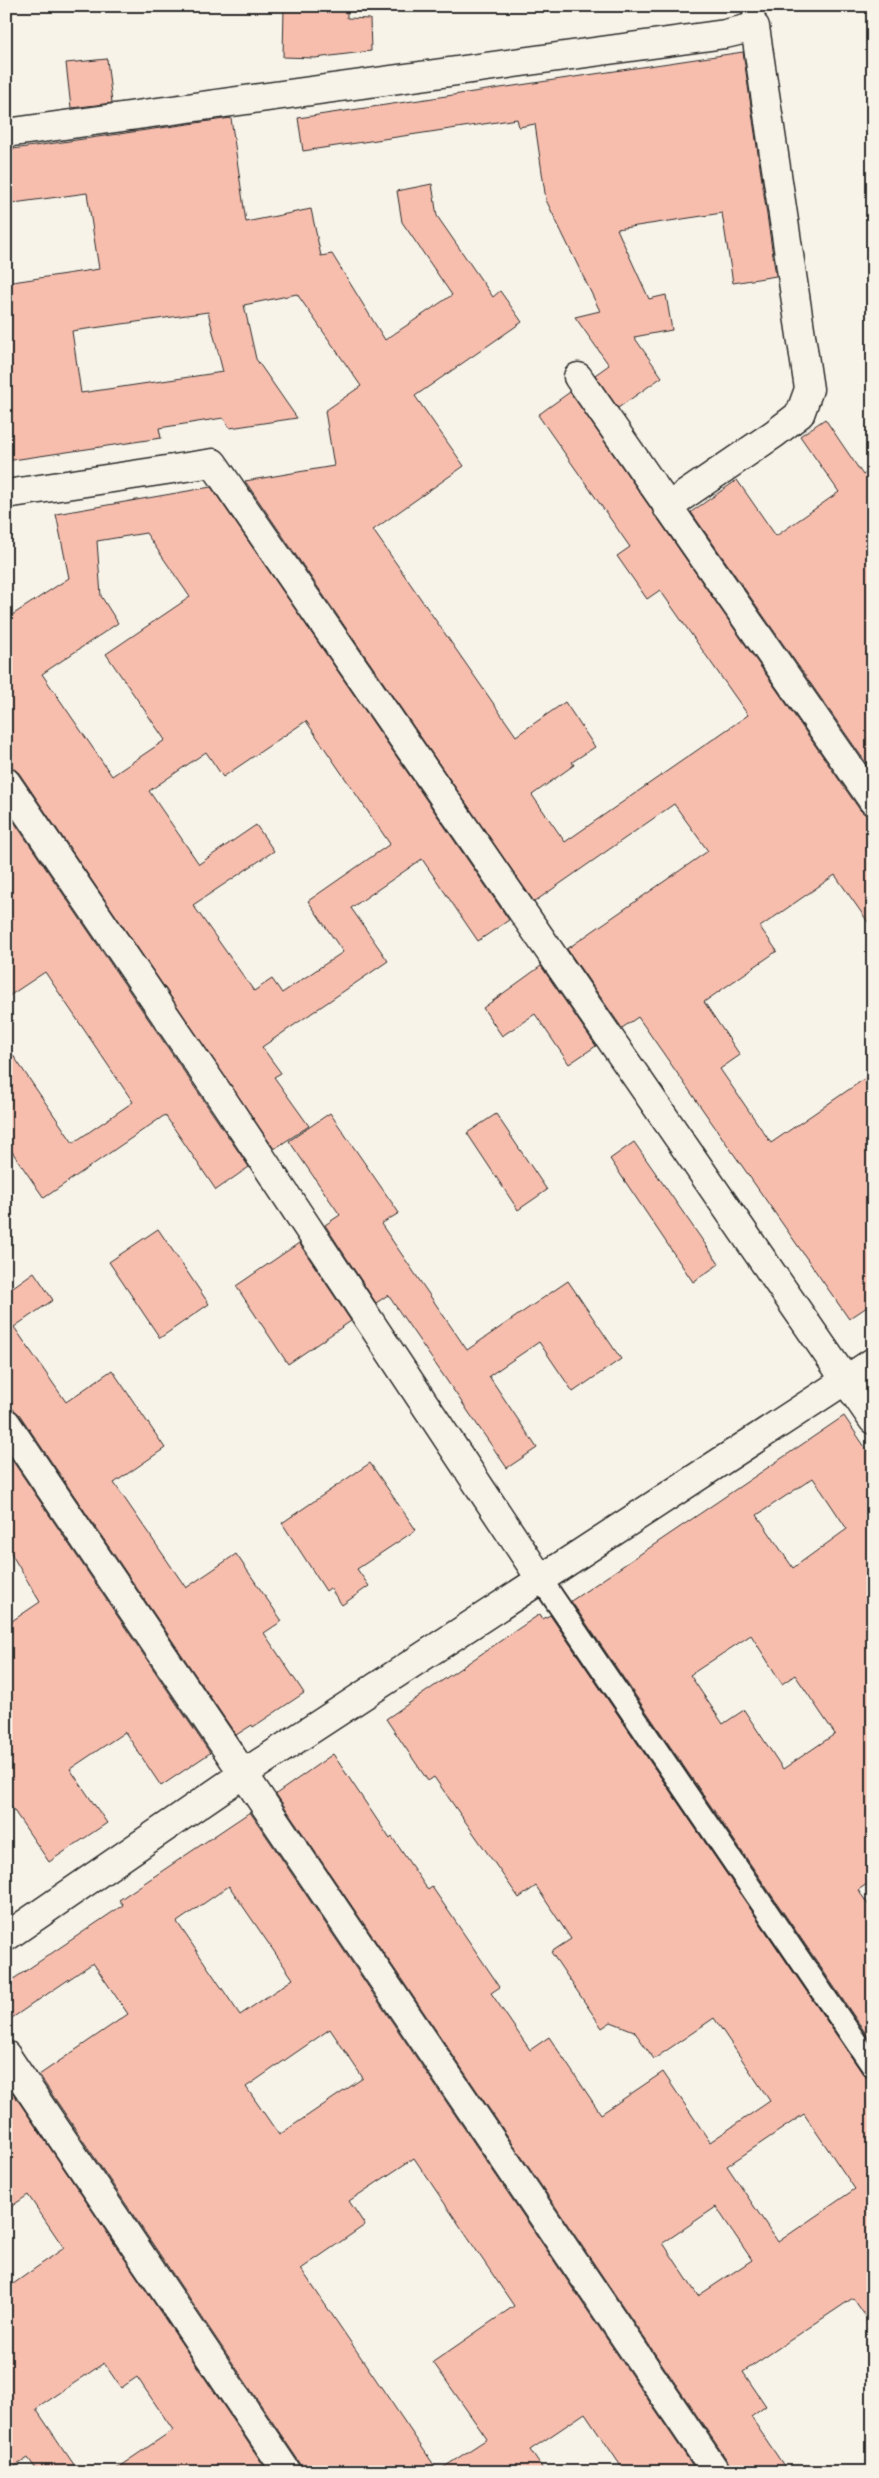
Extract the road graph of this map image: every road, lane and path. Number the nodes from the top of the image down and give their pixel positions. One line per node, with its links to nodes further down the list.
1 (754, 17): 2 (street); 5 (street)
2 (6, 133)
3 (578, 377): 5 (street)
4 (6, 494): 9 (street)
5 (667, 507): 7 (street)
6 (6, 782): 12 (street)
7 (873, 801)
8 (873, 1362): 9 (street)
9 (846, 1380): 10 (street); 12 (street)
10 (873, 1420)
11 (6, 1424): 13 (street)
12 (540, 1578): 13 (street); 16 (lane)
13 (243, 1774): 14 (street); 18 (street)
14 (6, 1937)
15 (6, 2055): 17 (street)
16 (873, 2067)
17 (287, 2472)
18 (716, 2472)

